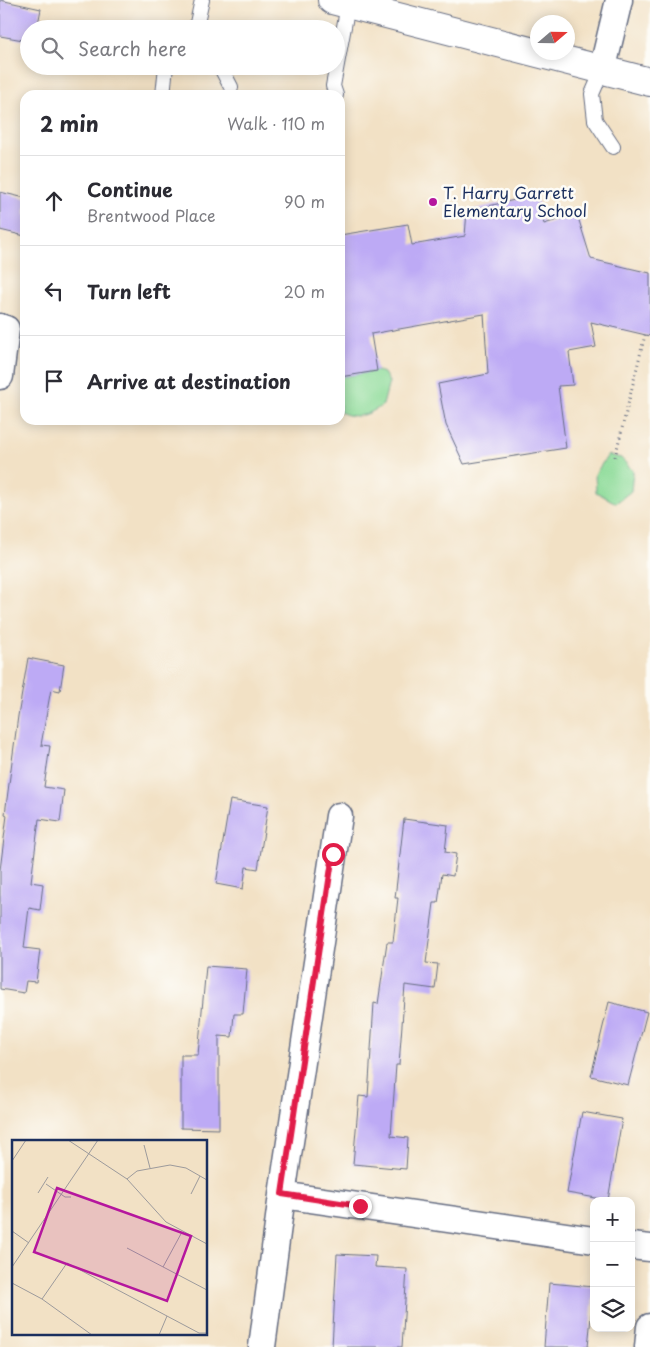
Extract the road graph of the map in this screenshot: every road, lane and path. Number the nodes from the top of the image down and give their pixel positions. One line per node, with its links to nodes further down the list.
1 (202, 0): 4 (lane)
2 (619, 0): 6 (street)
3 (340, 2): 5 (lane); 6 (street)
4 (198, 20)
5 (338, 20)
6 (602, 71): 10 (street); 14 (lane)
7 (165, 75): 12 (lane)
8 (225, 75): 11 (lane)
9 (333, 75): 13 (lane)
10 (650, 82)
11 (231, 87)
12 (164, 90)
13 (334, 90)
14 (613, 147)
15 (3, 328): 17 (street)
16 (645, 335): 18 (path)
17 (0, 376)
18 (615, 457)
19 (339, 816): 20 (street)
20 (282, 1194): 21 (street); 25 (street)
21 (590, 1239)
22 (635, 1246): 23 (street)
23 (650, 1248)
24 (650, 1327): 26 (street)
25 (262, 1347)
26 (648, 1347)

